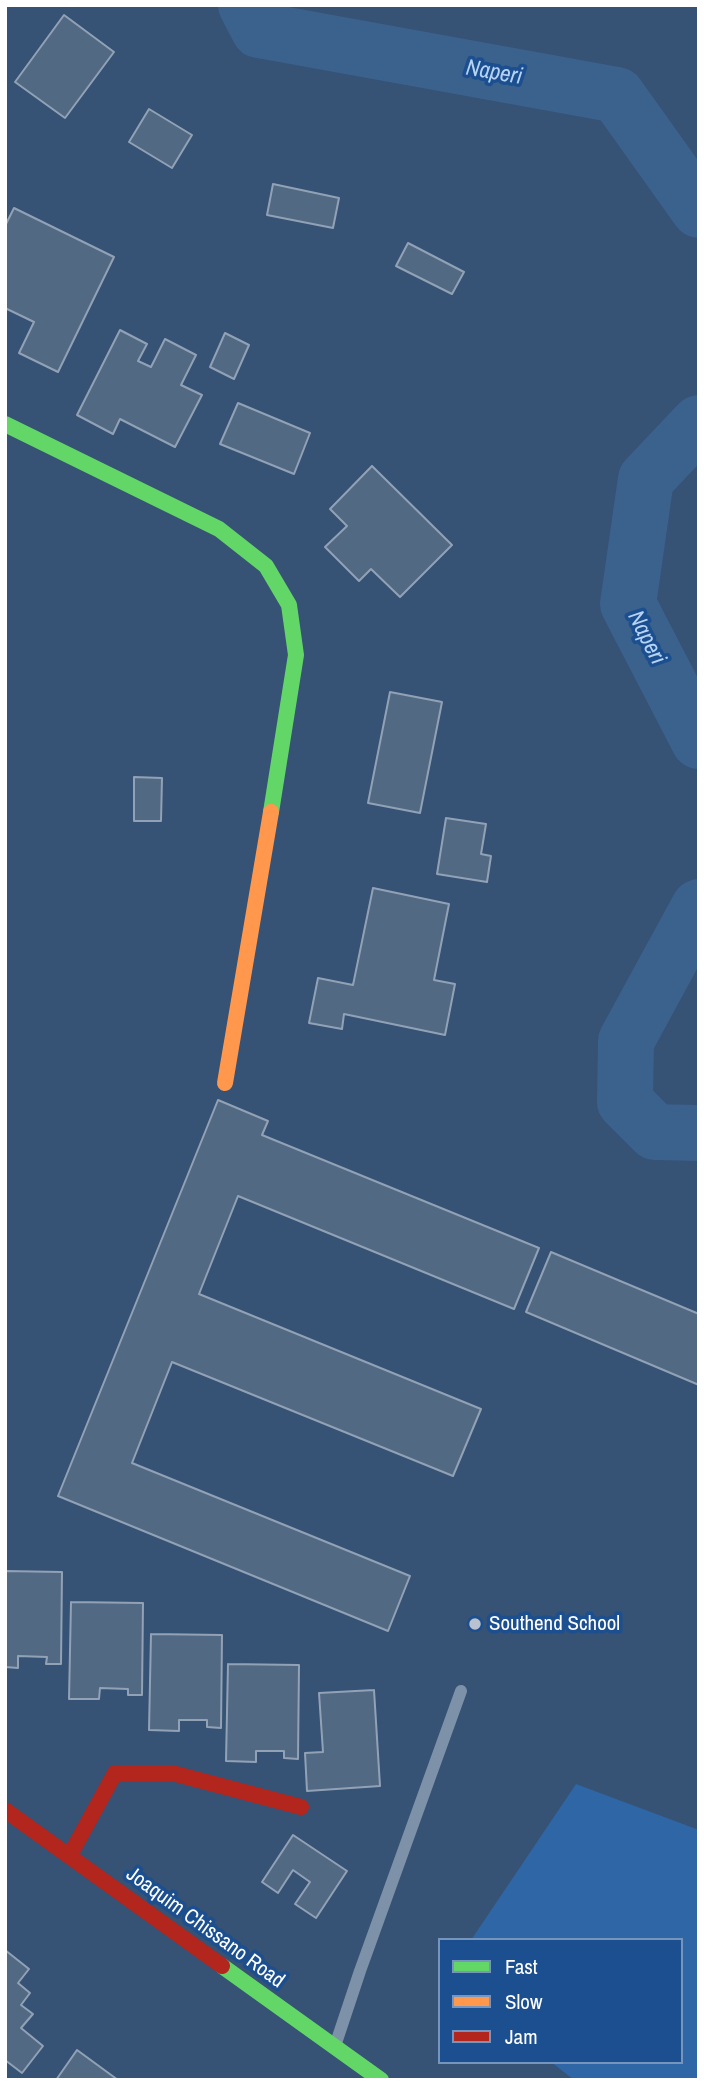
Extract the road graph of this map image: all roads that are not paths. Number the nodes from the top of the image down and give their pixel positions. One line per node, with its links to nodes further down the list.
1 (5, 424): 2 (main road)
2 (225, 1083)
3 (461, 1691): 7 (lane)
4 (301, 1807): 6 (main road)
5 (5, 1810): 6 (main road, Joaquim Chissano Road)
6 (70, 1854): 7 (main road, Joaquim Chissano Road)
7 (335, 2049): 8 (main road, Joaquim Chissano Road)
8 (381, 2080)

